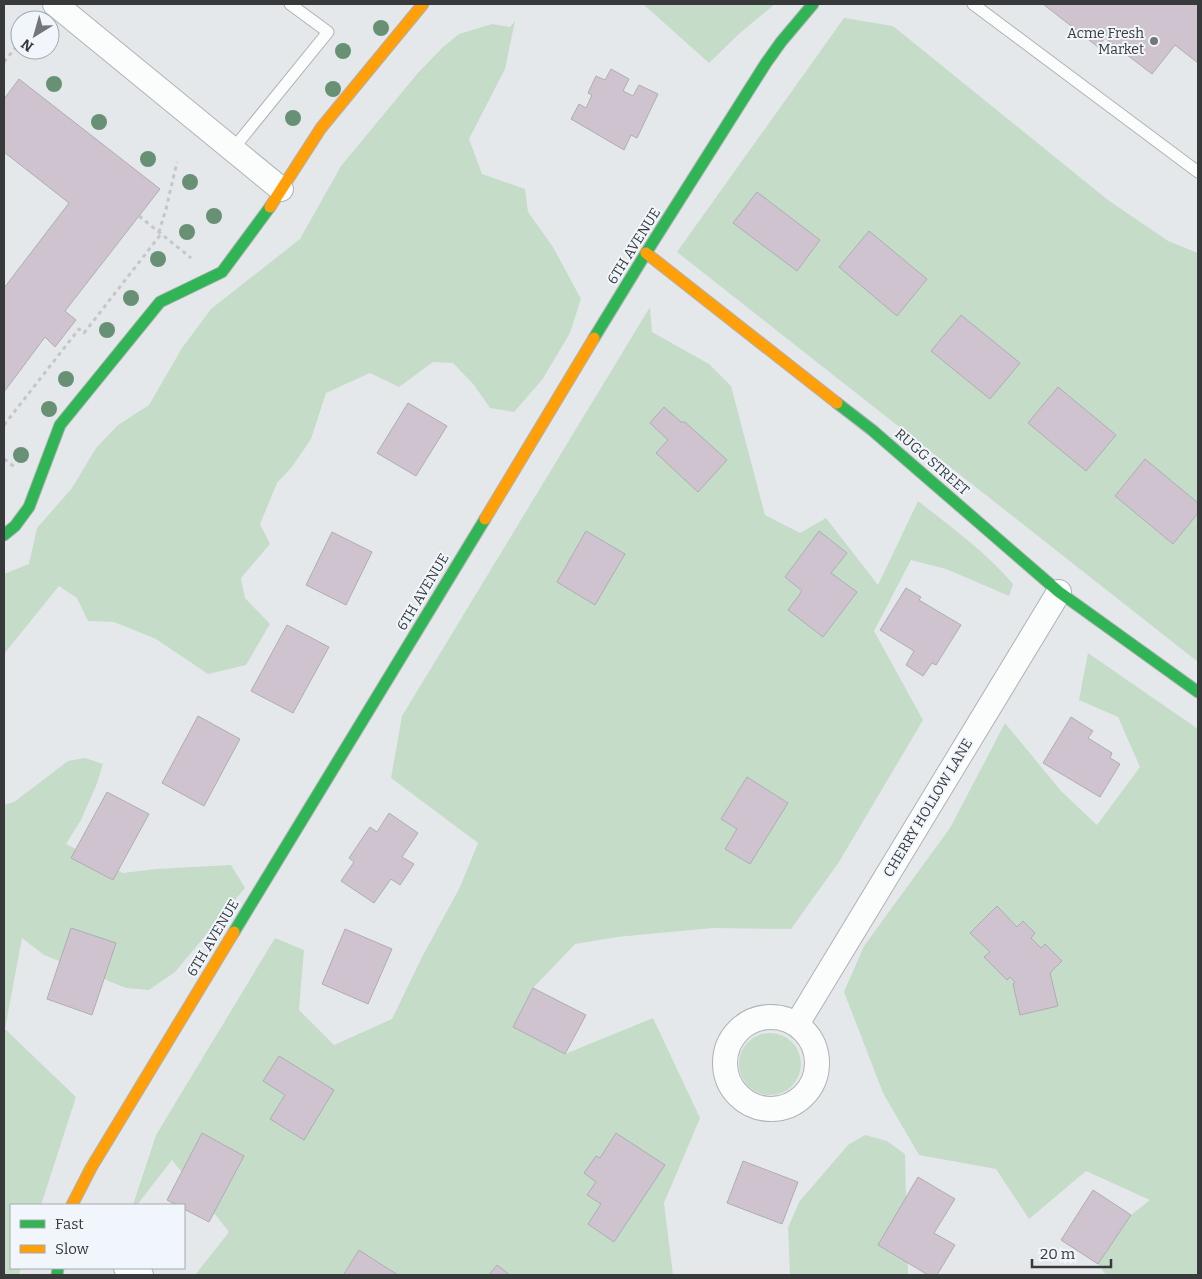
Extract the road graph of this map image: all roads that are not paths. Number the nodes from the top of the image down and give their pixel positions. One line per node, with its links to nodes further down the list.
1 (56, 4): 6 (street)
2 (290, 4): 6 (lane)
3 (423, 4): 8 (street)
4 (813, 4): 9 (street, 6TH AVENUE)
5 (973, 4): 7 (lane)
6 (233, 149): 8 (street)
7 (1198, 172)
8 (281, 189): 10 (street)
9 (646, 254): 11 (street, RUGG STREET); 14 (street, 6TH AVENUE)
10 (4, 535)
11 (1059, 592): 12 (street, RUGG STREET); 13 (street, CHERRY HOLLOW LANE)
12 (1198, 692)
13 (797, 1024)
14 (73, 1204)
15 (128, 1269): 16 (street)
16 (141, 1275)

